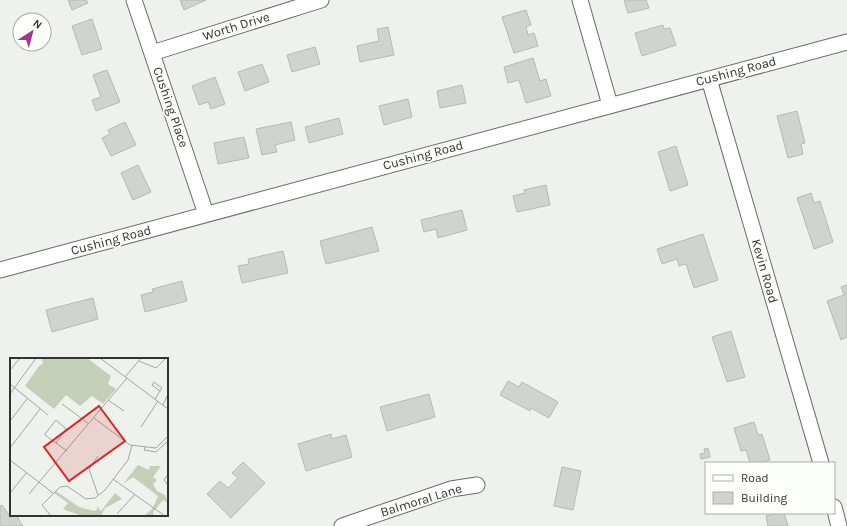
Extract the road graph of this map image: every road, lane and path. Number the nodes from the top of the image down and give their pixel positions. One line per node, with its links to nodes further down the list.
1 (134, 0): 5 (street, Cushing Place)
2 (321, 0): 5 (street, Worth Drive)
3 (580, 0): 7 (street)
4 (847, 42): 6 (street, Cushing Road)
5 (152, 53): 8 (street, Cushing Place)
6 (709, 79): 7 (street, Cushing Road); 10 (street, Kevin Road)
7 (610, 105): 8 (street, Cushing Road)
8 (206, 214): 9 (street, Cushing Road)
9 (0, 270)
10 (821, 462)
11 (477, 485): 13 (street, Balmoral Lane)
12 (835, 512): 14 (street)
13 (342, 526)
14 (839, 526)

